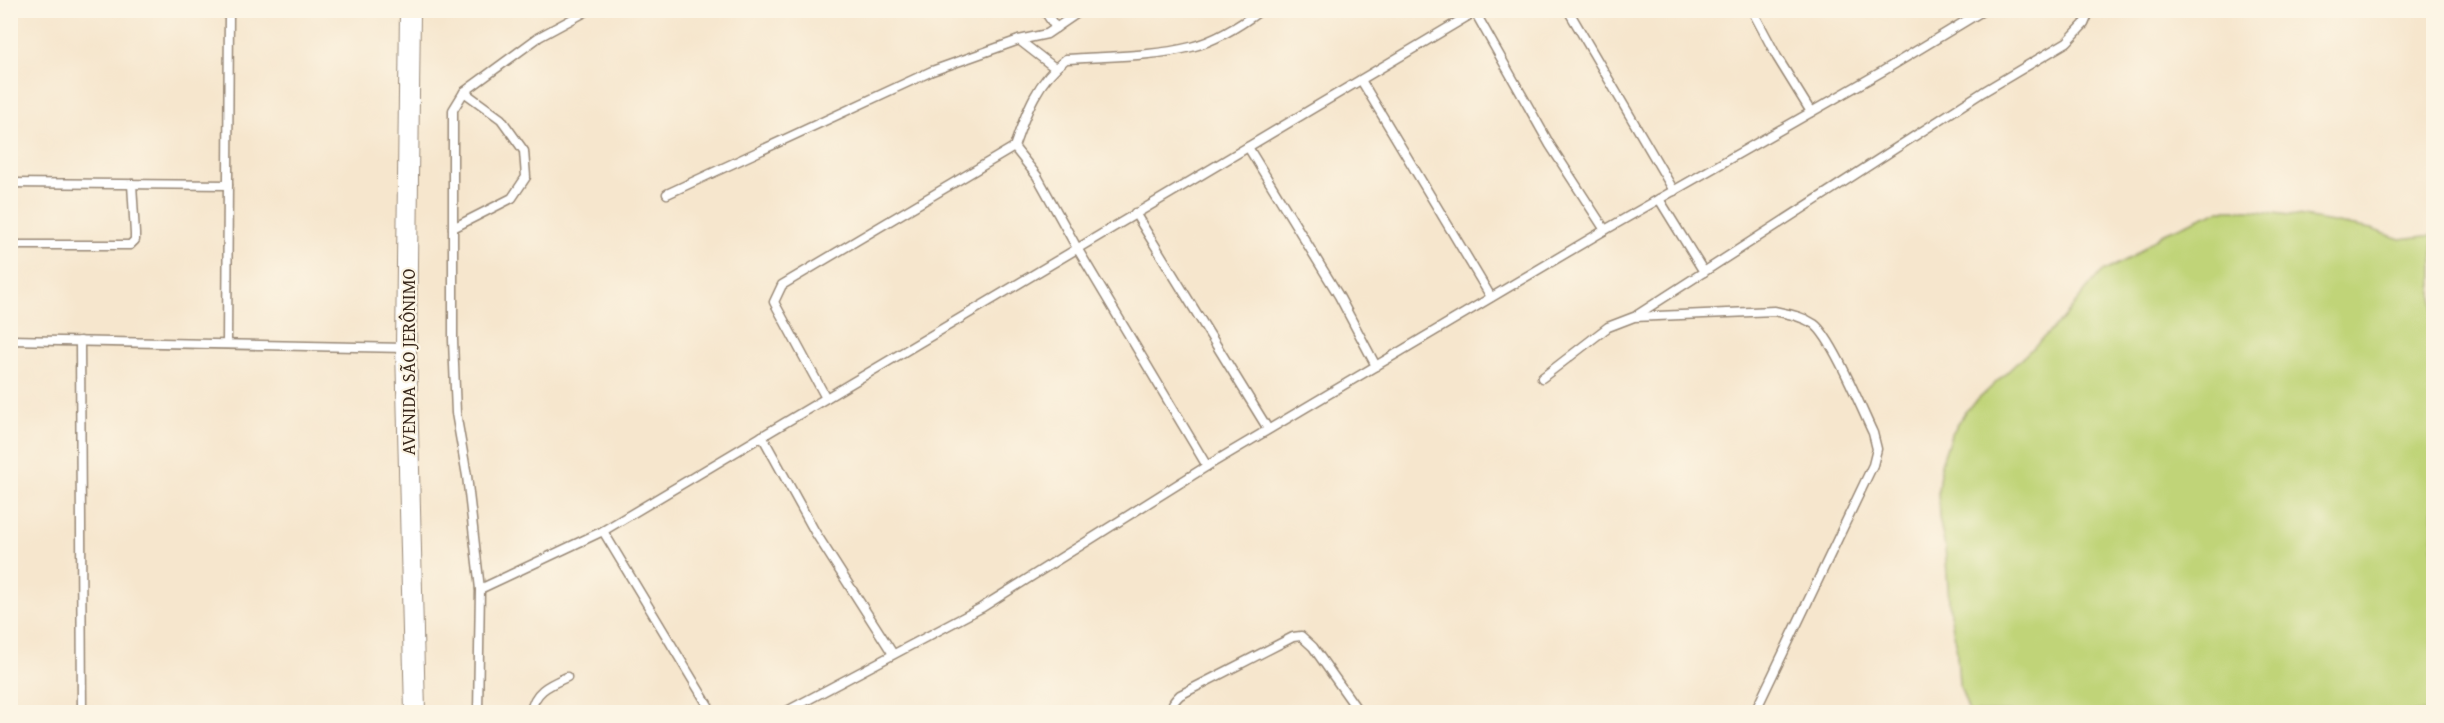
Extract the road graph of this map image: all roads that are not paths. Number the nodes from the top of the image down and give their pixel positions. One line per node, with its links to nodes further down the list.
1 (229, 10): 22 (lane)
2 (410, 10): 37 (street, AVENIDA SÃO JERÔNIMO)
3 (589, 10): 16 (lane)
4 (1044, 10): 12 (lane)
5 (1082, 10): 12 (lane)
6 (1261, 10): 14 (lane)
7 (1568, 10): 23 (lane)
8 (1752, 10): 17 (lane)
9 (1984, 10): 17 (lane)
10 (2090, 10): 31 (lane)
11 (1476, 11): 15 (lane); 28 (lane)
12 (1056, 28): 13 (lane)
13 (1019, 40): 14 (lane); 24 (lane)
14 (1055, 68): 18 (lane)
15 (1360, 80): 19 (lane); 32 (lane)
16 (464, 92): 27 (lane); 27 (lane)
17 (1811, 112): 23 (lane)
18 (1014, 147): 30 (lane); 40 (lane)
19 (1248, 147): 26 (lane); 38 (lane)
20 (10, 183): 21 (lane)
21 (132, 184): 22 (lane); 29 (lane)
22 (228, 185): 36 (lane)
23 (1674, 191): 25 (lane)
24 (667, 194)
25 (1659, 199): 28 (lane); 31 (lane)
26 (1135, 213): 30 (lane); 41 (lane)
27 (453, 228): 45 (lane)
28 (1605, 230): 32 (lane)
29 (10, 245)
30 (1077, 248): 40 (lane); 43 (lane)
31 (1704, 272): 33 (lane)
32 (1491, 297): 38 (lane)
33 (1634, 317): 39 (lane); 56 (lane)
34 (10, 340): 35 (lane)
35 (80, 341): 36 (lane); 48 (lane)
36 (227, 344): 37 (lane)
37 (406, 348): 49 (street, AVENIDA SÃO JERÔNIMO)
38 (1376, 366): 41 (lane)
39 (1542, 378)
40 (825, 398): 42 (lane)
41 (1268, 429): 43 (lane)
42 (762, 436): 44 (lane); 46 (lane)
43 (1207, 466): 46 (lane)
44 (603, 531): 45 (lane); 52 (lane)
45 (480, 589): 50 (lane)
46 (893, 654): 53 (lane)
47 (567, 677): 51 (lane)
48 (82, 712)
49 (414, 712)
50 (478, 712)
51 (531, 712)
52 (712, 712)
53 (785, 712)
54 (1172, 712): 55 (lane)
55 (1359, 712)
56 (1755, 712)

